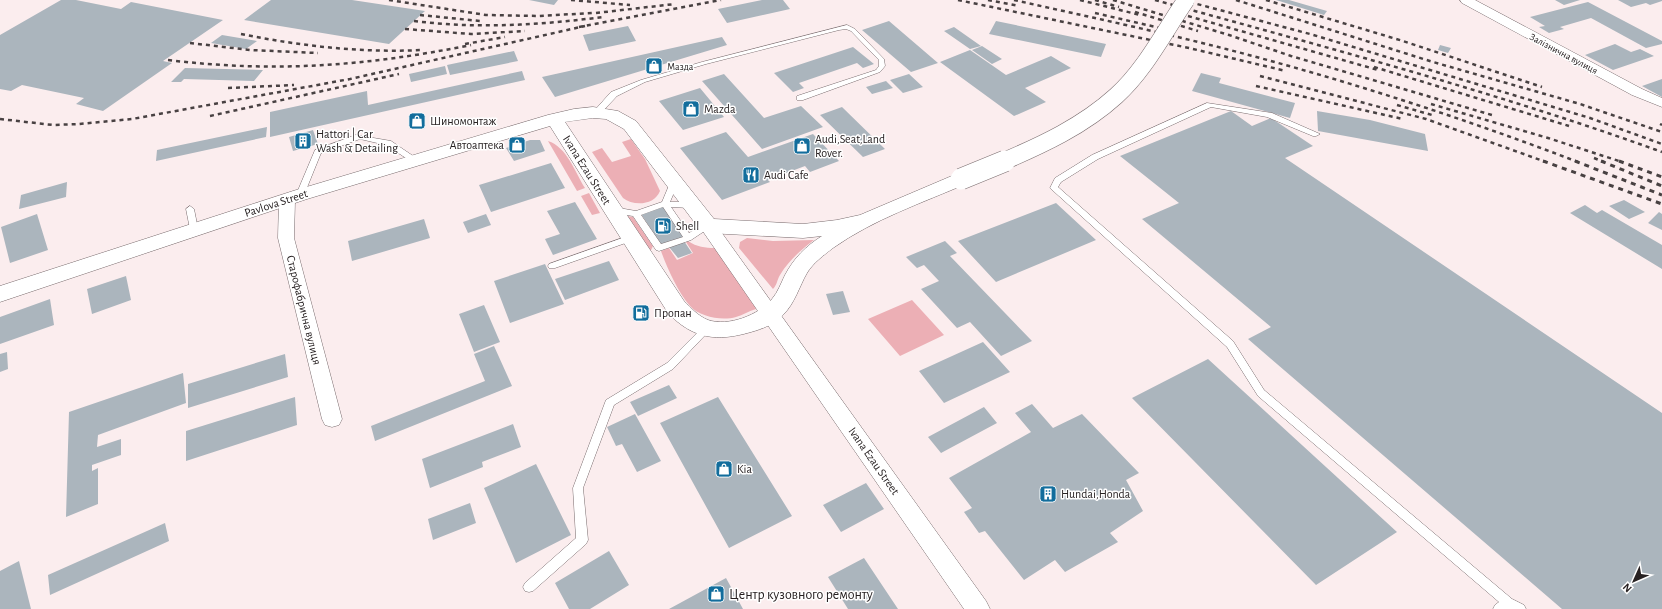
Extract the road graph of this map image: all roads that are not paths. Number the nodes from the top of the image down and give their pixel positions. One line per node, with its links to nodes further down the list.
1 (1186, 0): 16 (main road, bridge)
2 (1466, 0): 4 (street, Залізнична вулиця)
3 (800, 98): 5 (lane)
4 (1662, 103)
5 (598, 111): 6 (main road, Ivana Ezau Street); 9 (main road, Ivana Ezau Street)
6 (554, 119): 8 (main road, Pavlova Street); 14 (main road, Ivana Ezau Street)
7 (1316, 134): 28 (lane)
8 (415, 160): 10 (main road, Pavlova Street); 10 (lane)
9 (674, 183): 11 (lane); 12 (main road, Ivana Ezau Street)
10 (293, 198): 18 (main road, Pavlova Street); 26 (street, Старофабрична вулиця)
11 (665, 204): 12 (lane); 15 (lane); 20 (lane)
12 (691, 205): 17 (main road, Ivana Ezau Street)
13 (190, 209): 18 (lane)
14 (612, 210): 15 (lane); 19 (main road, Ivana Ezau Street)
15 (636, 214): 21 (lane)
16 (865, 220): 17 (main road); 24 (main road, Ivana Ezau Street)
17 (708, 226): 20 (lane); 24 (street, Ivana Ezau Street)
18 (194, 229): 23 (main road, Pavlova Street)
19 (631, 238): 21 (main road, Ivana Ezau Street); 22 (lane)
20 (688, 238): 21 (lane)
21 (653, 256): 25 (main road, Ivana Ezau Street)
22 (552, 266)
23 (0, 294)
24 (771, 314): 25 (main road, Ivana Ezau Street); 29 (street, Ivana Ezau Street)
25 (707, 328): 27 (lane)
26 (332, 419)
27 (530, 587)
28 (1504, 606): 30 (lane)
29 (978, 609)
30 (1520, 609)

